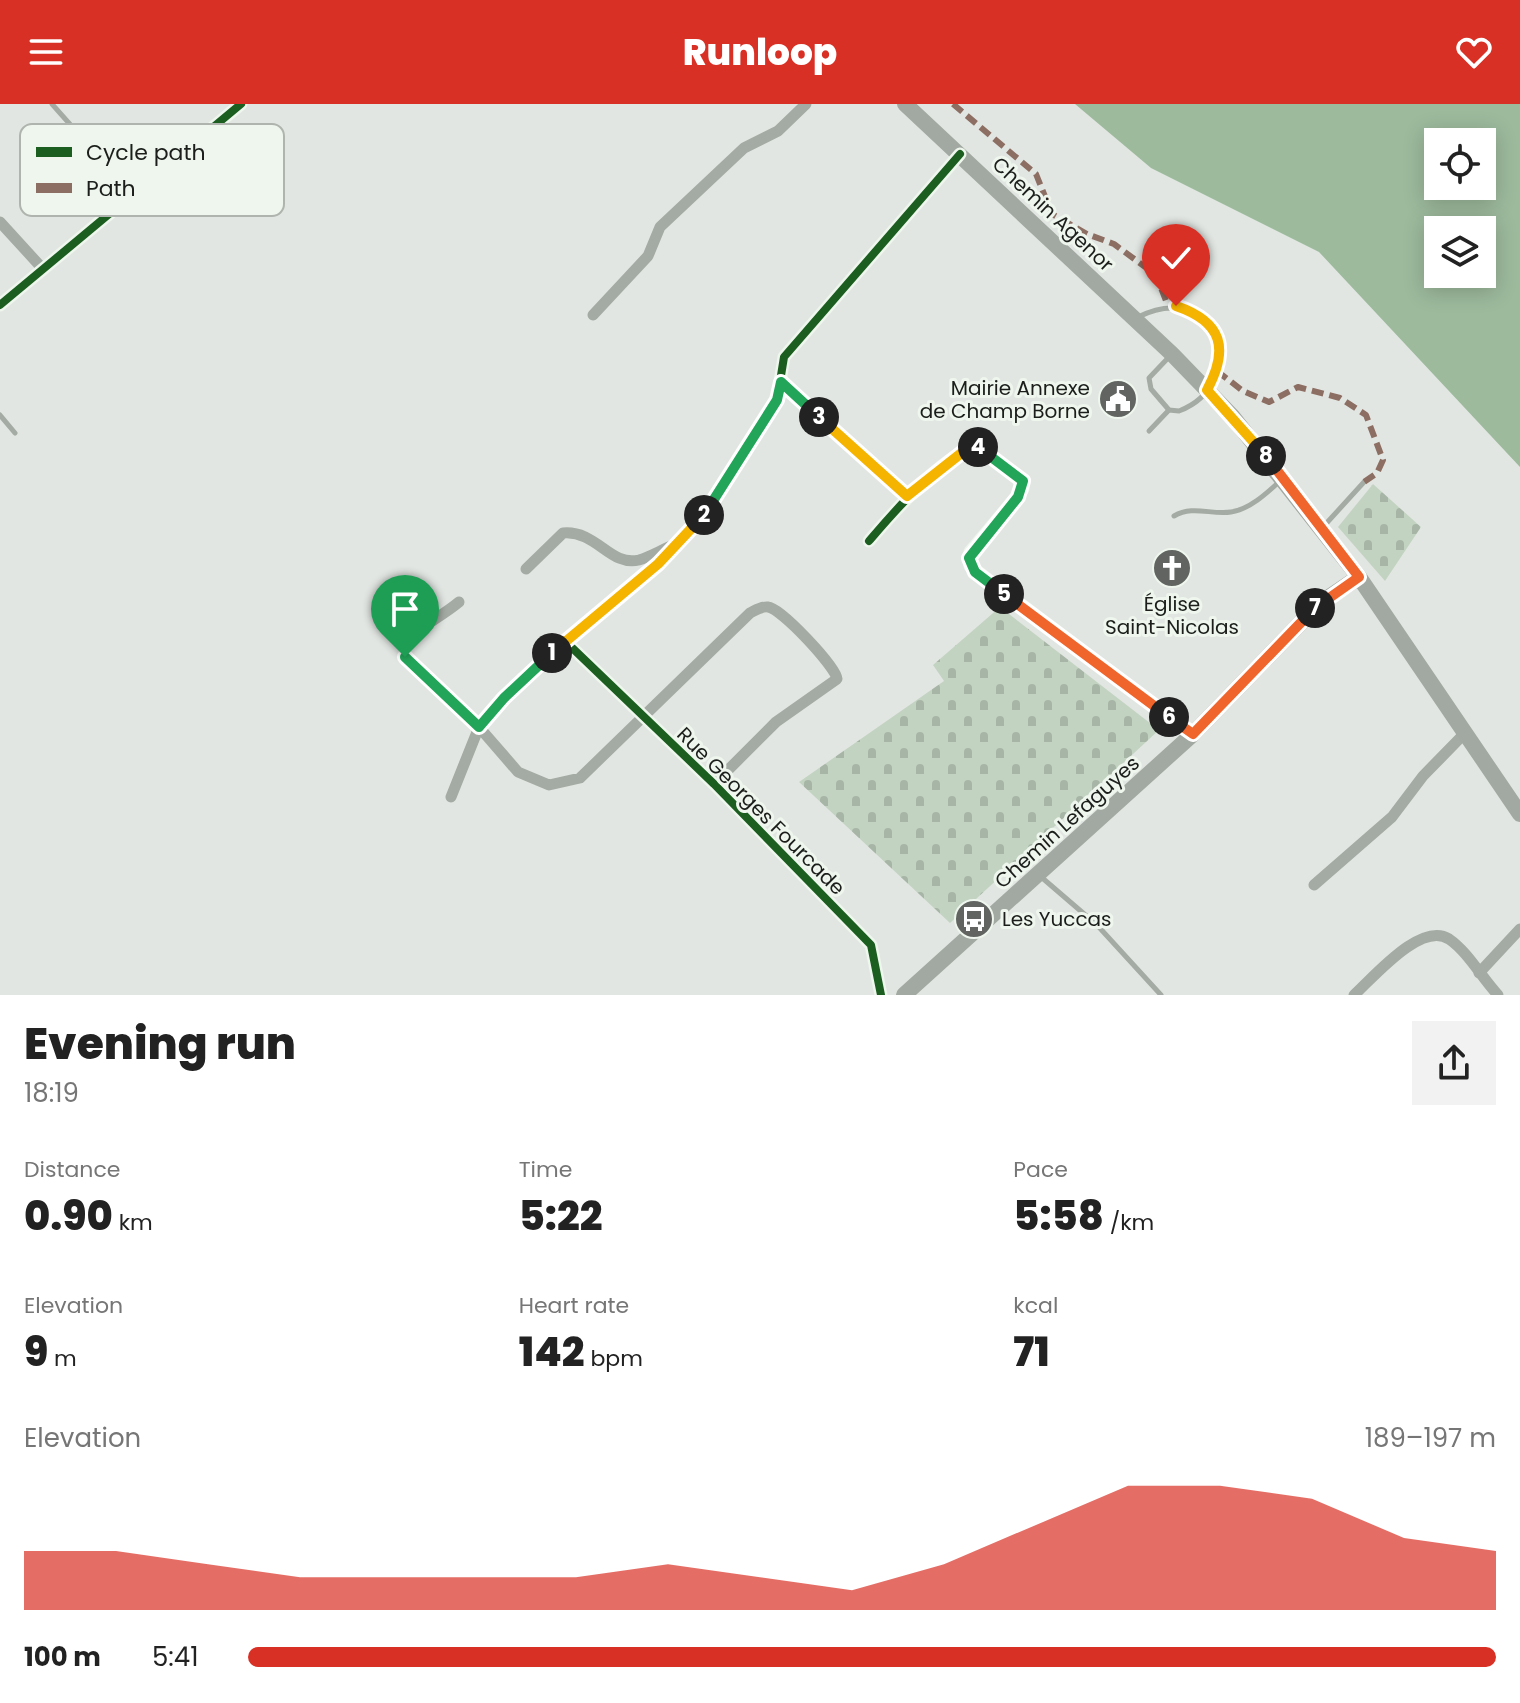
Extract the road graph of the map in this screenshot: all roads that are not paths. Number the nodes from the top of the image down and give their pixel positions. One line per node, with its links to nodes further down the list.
1 (52, 104): 5 (lane)
2 (241, 104): 6 (street)
3 (806, 104): 12 (street)
4 (905, 104): 7 (main road, Chemin Agenor)
5 (70, 124)
6 (217, 124)
7 (960, 154): 13 (main road, Chemin Agenor); 15 (street)
8 (107, 216): 10 (street)
9 (0, 222): 10 (street)
10 (42, 268): 11 (street)
11 (0, 305)
12 (593, 315)
13 (1135, 319): 14 (main road, Chemin Agenor); 16 (lane)
14 (1172, 354): 16 (main road, Chemin Agenor); 17 (lane)
15 (781, 382): 23 (street); 27 (street)
16 (1207, 390): 17 (lane); 21 (main road, Chemin Agenor)
17 (1169, 410): 19 (lane)
18 (0, 415): 20 (lane)
19 (1149, 431)
20 (15, 433)
21 (1284, 478): 24 (lane); 25 (main road, Chemin Agenor)
22 (1364, 482): 25 (lane)
23 (907, 496): 26 (street); 35 (street)
24 (1174, 516)
25 (1323, 527): 29 (main road, Chemin Agenor)
26 (869, 541)
27 (678, 543): 28 (street); 31 (street)
28 (526, 569)
29 (1359, 577): 34 (main road, Chemin Agenor); 35 (main road, Chemin Lefaguyes)
30 (459, 602): 33 (street, Rue Georges Fourcade)
31 (565, 641): 32 (street, Rue Georges Fourcade); 33 (street)
32 (646, 718): 33 (street, Rue Georges Fourcade); 36 (street, Rue Georges Fourcade); 36 (street, Rue Georges Fourcade)
33 (479, 727): 37 (street)
34 (1465, 733): 38 (main road, Chemin Agenor); 40 (street)
35 (1193, 734): 39 (main road, Chemin Lefaguyes)
36 (714, 784): 43 (street, Rue Georges Fourcade)
37 (451, 797)
38 (1520, 814)
39 (1039, 875): 44 (main road, Chemin Lefaguyes); 45 (lane)
40 (1314, 885)
41 (1520, 929): 42 (street)
42 (1479, 973): 46 (street); 47 (street)
43 (881, 995)
44 (904, 995)
45 (1161, 995)
46 (1354, 995)
47 (1496, 995)

